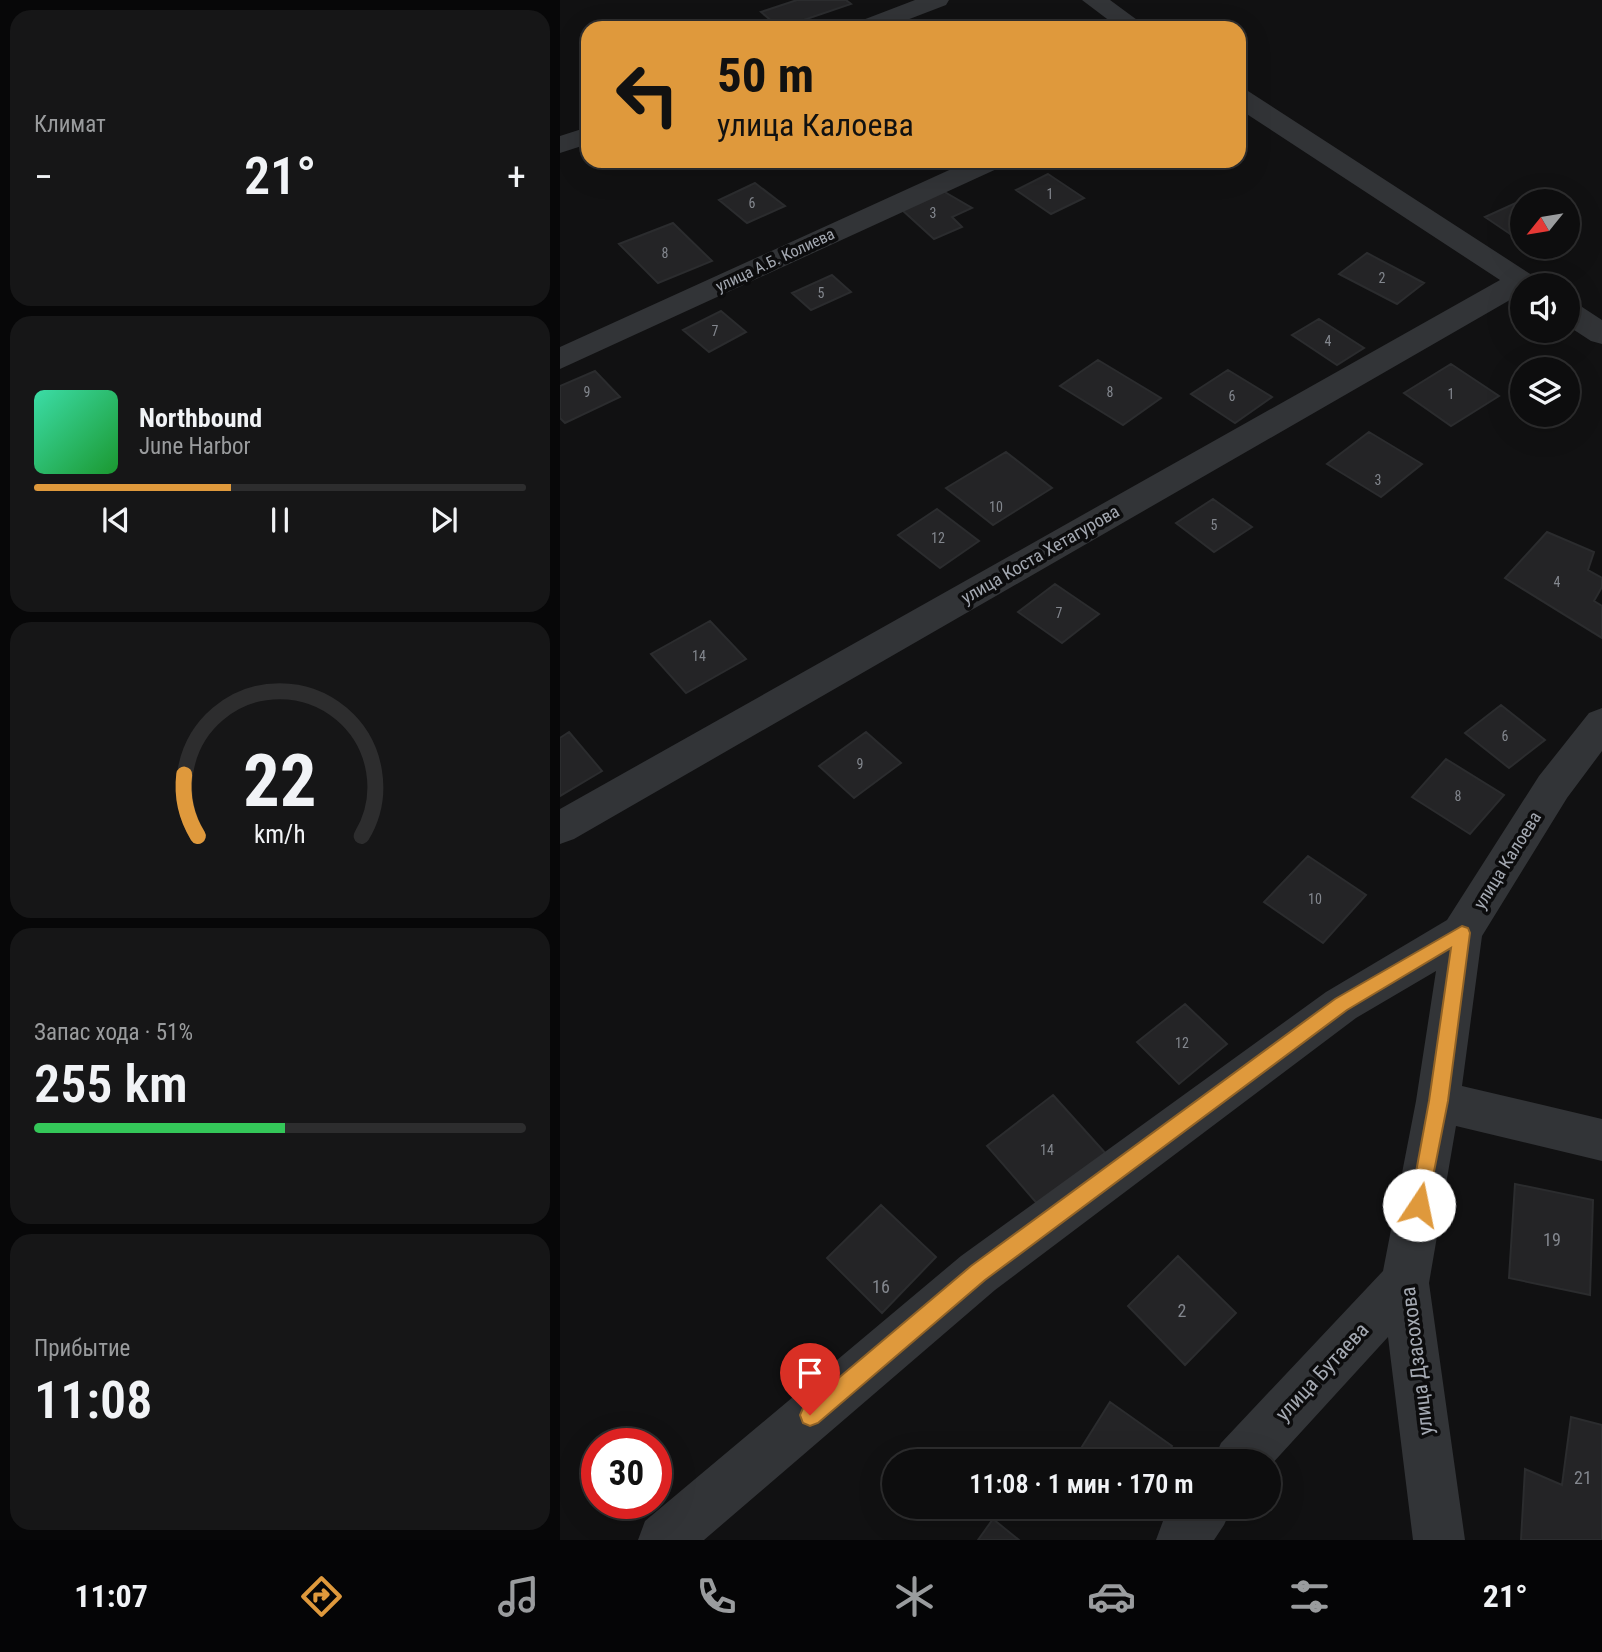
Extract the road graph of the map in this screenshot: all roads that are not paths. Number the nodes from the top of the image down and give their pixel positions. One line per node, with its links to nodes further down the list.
1 (937, 0): 3 (street)
2 (1094, 0): 4 (street)
3 (882, 21)
4 (1126, 21)
5 (1246, 102): 9 (street)
6 (581, 138): 7 (street)
7 (560, 145)
8 (976, 168): 13 (street, улица А.Б. Колиева)
9 (1510, 274)
10 (1510, 291): 15 (street, улица Коста Хетагурова)
11 (1580, 320): 12 (street)
12 (1602, 334)
13 (560, 359)
14 (1602, 723): 16 (street, улица Калоева)
15 (560, 828)
16 (1462, 933): 17 (street, улица Дзасохова); 22 (street, улица Калоева)
17 (1438, 1101): 18 (street); 19 (street, улица Дзасохова)
18 (1602, 1140)
19 (1405, 1283): 20 (street, улица Бутаева); 24 (street, улица Дзасохова)
20 (1249, 1449)
21 (1197, 1519): 23 (street)
22 (664, 1540)
23 (1182, 1540)
24 (1439, 1540)

